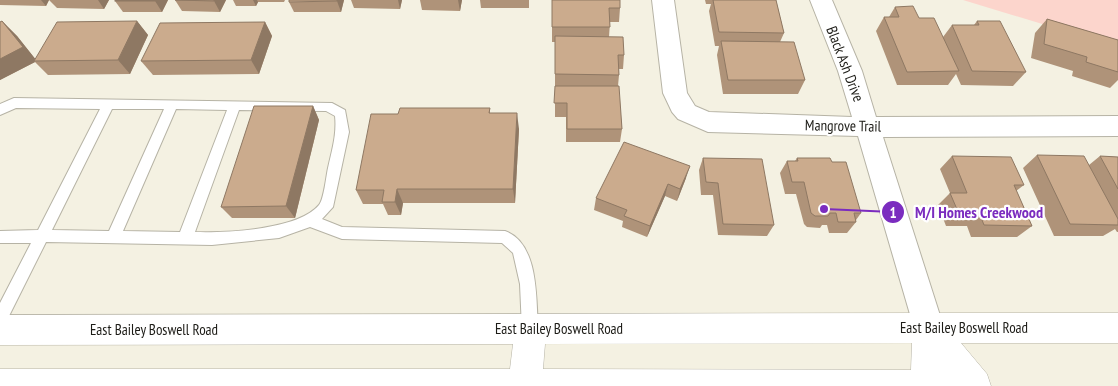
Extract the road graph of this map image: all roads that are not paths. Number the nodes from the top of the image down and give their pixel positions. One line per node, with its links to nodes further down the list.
1 (663, 0): 8 (street, Mangrove Trail)
2 (821, 0): 8 (street, Black Ash Drive)
3 (108, 105): 4 (lane); 6 (lane); 10 (lane)
4 (172, 105): 5 (lane); 12 (lane)
5 (235, 105): 9 (lane); 13 (lane)
6 (0, 110)
7 (1118, 126): 8 (street, Mangrove Trail)
8 (867, 127): 15 (street, Black Ash Drive)
9 (310, 221): 13 (lane); 17 (lane)
10 (42, 236): 11 (lane); 12 (lane); 14 (lane)
11 (0, 237)
12 (113, 238): 13 (lane)
13 (185, 239)
14 (0, 319)
15 (929, 328): 16 (main road, East Bailey Boswell Road); 17 (main road, East Bailey Boswell Road); 22 (main road); 24 (main road)
16 (1118, 328)
17 (530, 329): 18 (main road, East Bailey Boswell Road); 20 (main road)
18 (0, 330)
19 (0, 385): 20 (main road)
20 (525, 386): 21 (main road)
21 (630, 386): 22 (main road)
22 (926, 386): 23 (main road)
23 (949, 386)
24 (975, 386)

